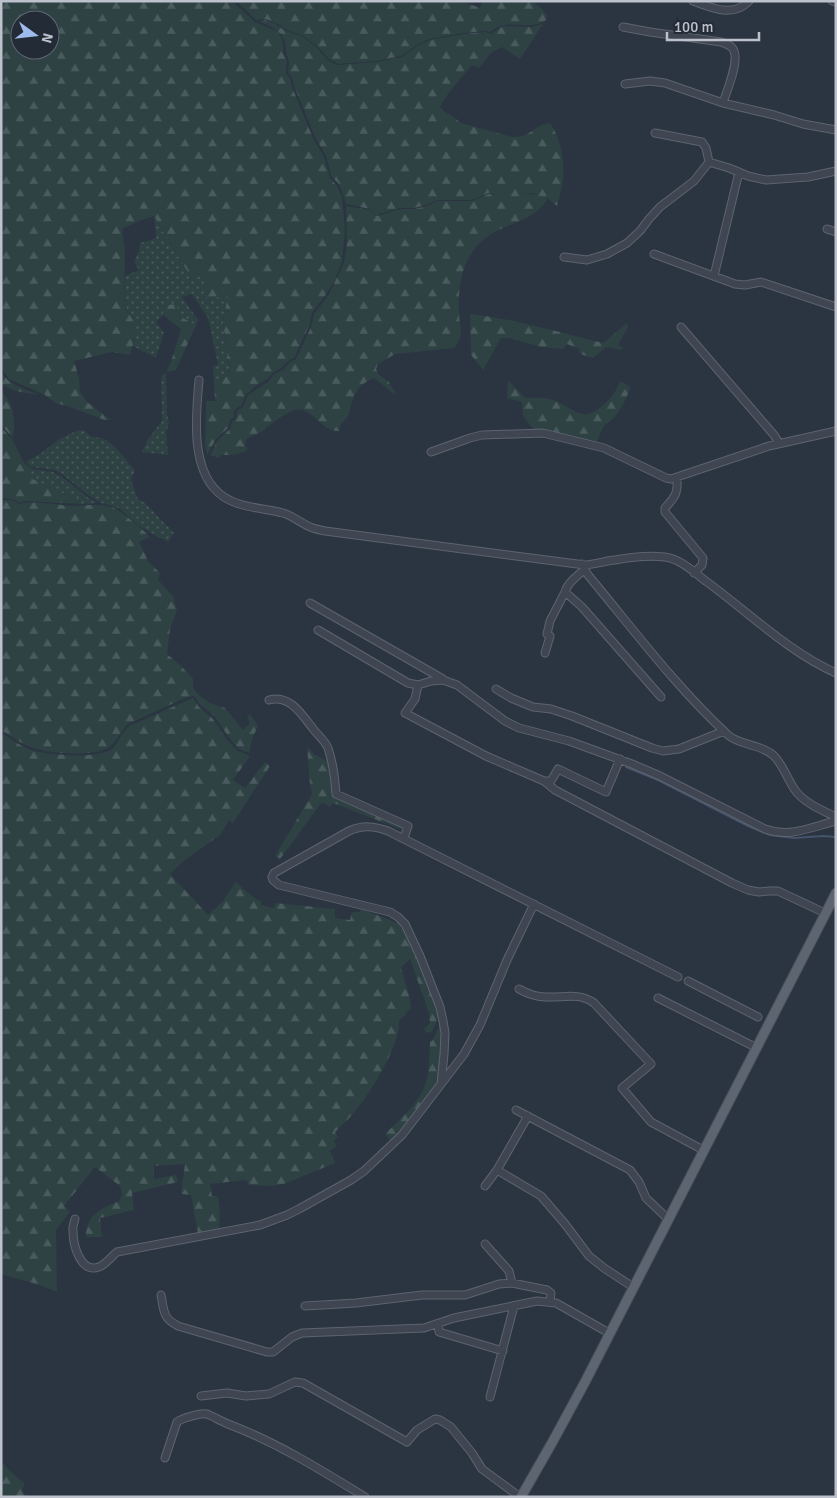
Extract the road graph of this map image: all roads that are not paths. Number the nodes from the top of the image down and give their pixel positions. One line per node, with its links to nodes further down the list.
1 (693, 1): 2 (street)
2 (749, 1)
3 (832, 1): 4 (street)
4 (836, 2)
5 (623, 27): 7 (street)
6 (625, 84): 7 (street)
7 (724, 103): 8 (street)
8 (836, 130)
9 (655, 133): 10 (street)
10 (709, 162): 12 (street); 16 (street)
11 (836, 171): 12 (street)
12 (739, 172): 17 (street)
13 (827, 229): 14 (street)
14 (836, 232)
15 (654, 254): 17 (street)
16 (564, 256)
17 (714, 276): 18 (street)
18 (836, 307)
19 (681, 327): 22 (street)
20 (199, 380): 25 (street)
21 (836, 430): 22 (street)
22 (779, 443): 24 (street)
23 (431, 452): 24 (street)
24 (677, 478): 26 (street)
25 (584, 567): 26 (street); 27 (street); 37 (street)
26 (694, 573): 31 (street)
27 (565, 592): 30 (street); 35 (street)
28 (310, 603): 32 (street)
29 (318, 630): 33 (street)
30 (545, 653)
31 (836, 673)
32 (443, 680): 33 (street); 38 (street)
33 (418, 685): 39 (street)
34 (496, 689): 37 (street)
35 (661, 697)
36 (269, 700): 42 (street)
37 (724, 731): 40 (street)
38 (620, 760): 39 (street); 41 (street)
39 (544, 781): 45 (street)
40 (836, 817)
41 (836, 821)
42 (404, 838): 44 (street); 52 (street)
43 (836, 892): 45 (main road)
44 (534, 904): 46 (street); 52 (street)
45 (825, 913): 51 (main road)
46 (678, 976)
47 (688, 981): 50 (street)
48 (519, 989): 55 (street)
49 (658, 998): 51 (street)
50 (758, 1017)
51 (755, 1048): 55 (main road)
52 (440, 1084): 58 (street)
53 (516, 1110): 54 (street)
54 (528, 1116): 56 (street); 59 (street)
55 (702, 1150): 59 (main road)
56 (497, 1170): 57 (street); 62 (street)
57 (485, 1186)
58 (75, 1219)
59 (668, 1219): 62 (main road)
60 (485, 1244): 61 (street)
61 (512, 1283): 64 (street); 65 (street)
62 (633, 1286): 68 (main road)
63 (160, 1295): 67 (street)
64 (550, 1302): 66 (street); 68 (street)
65 (305, 1306)
66 (514, 1306): 67 (street); 69 (street)
67 (438, 1324): 69 (street)
68 (609, 1333): 74 (main road)
69 (502, 1351): 71 (street)
70 (200, 1396): 74 (street)
71 (490, 1397)
72 (165, 1458): 73 (street)
73 (365, 1497)
74 (520, 1497)

